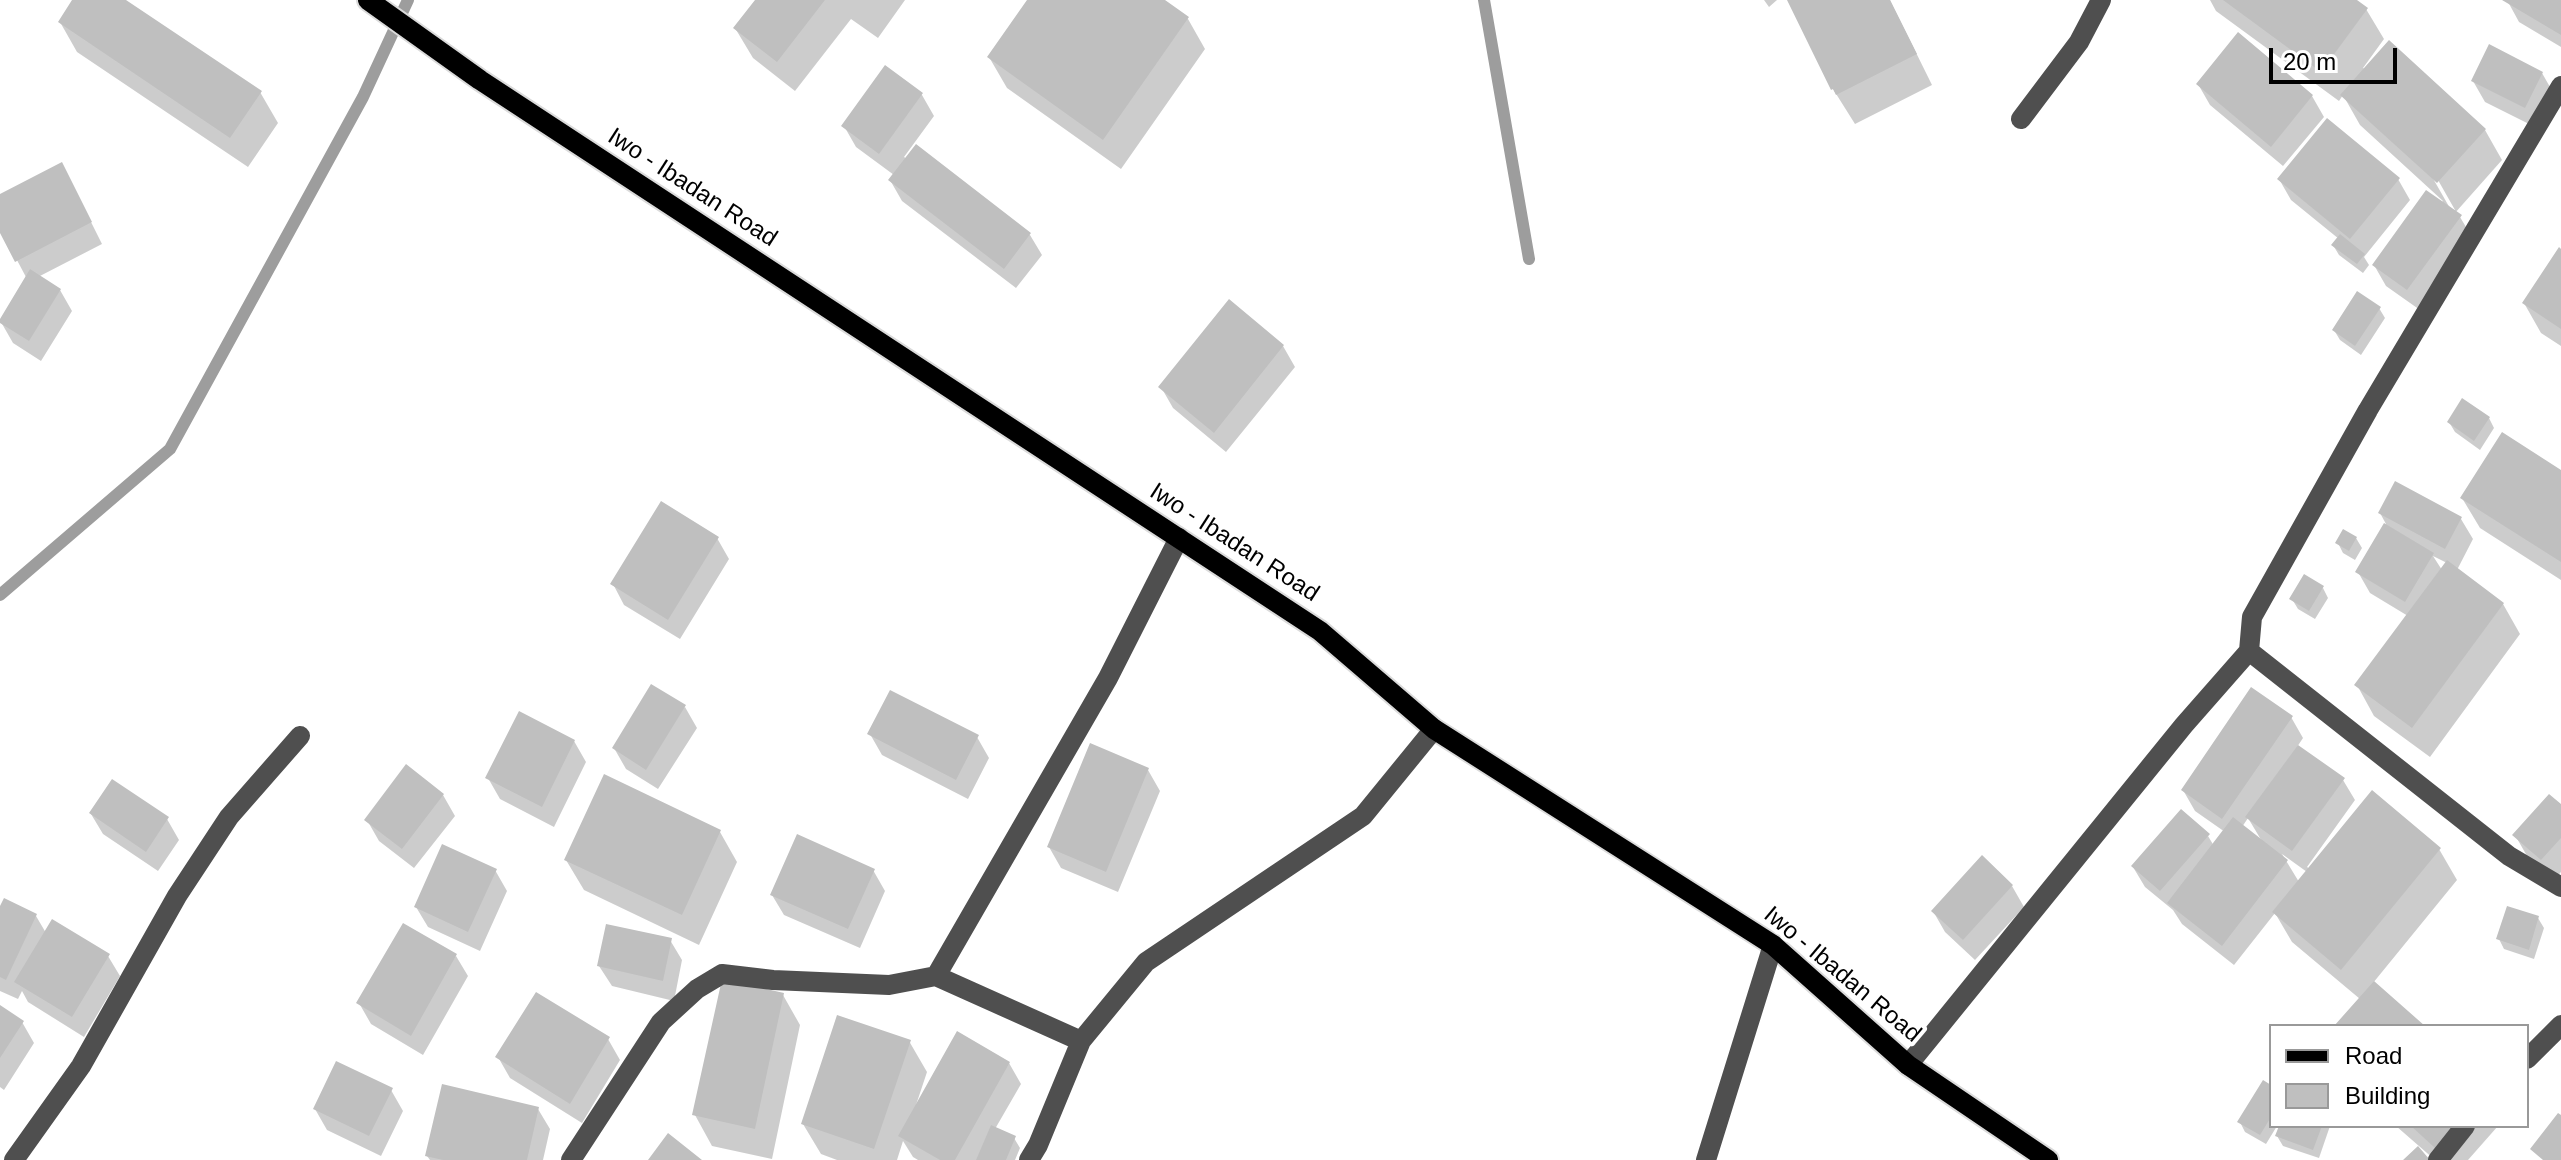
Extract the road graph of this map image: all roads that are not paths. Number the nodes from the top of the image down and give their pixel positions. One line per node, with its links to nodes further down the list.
1 (368, 0): 5 (main road, Iwo - Ibadan Road)
2 (2101, 0): 4 (street)
3 (2561, 86): 6 (street)
4 (2021, 119)
5 (1179, 538): 7 (main road, Iwo - Ibadan Road); 11 (street)
6 (2249, 651): 9 (street); 15 (street)
7 (1434, 729): 10 (main road, Iwo - Ibadan Road); 13 (street)
8 (300, 736): 17 (street)
9 (2561, 887)
10 (1773, 945): 15 (main road, Iwo - Ibadan Road); 20 (street)
11 (936, 976): 13 (street); 18 (street)
12 (2561, 1025): 14 (street)
13 (1081, 1041): 19 (street)
14 (2529, 1057)
15 (1908, 1065): 21 (main road, Iwo - Ibadan Road)
16 (2463, 1128): 22 (street)
17 (14, 1160)
18 (571, 1160)
19 (1029, 1160)
20 (1706, 1160)
21 (2048, 1160)
22 (2438, 1160)

